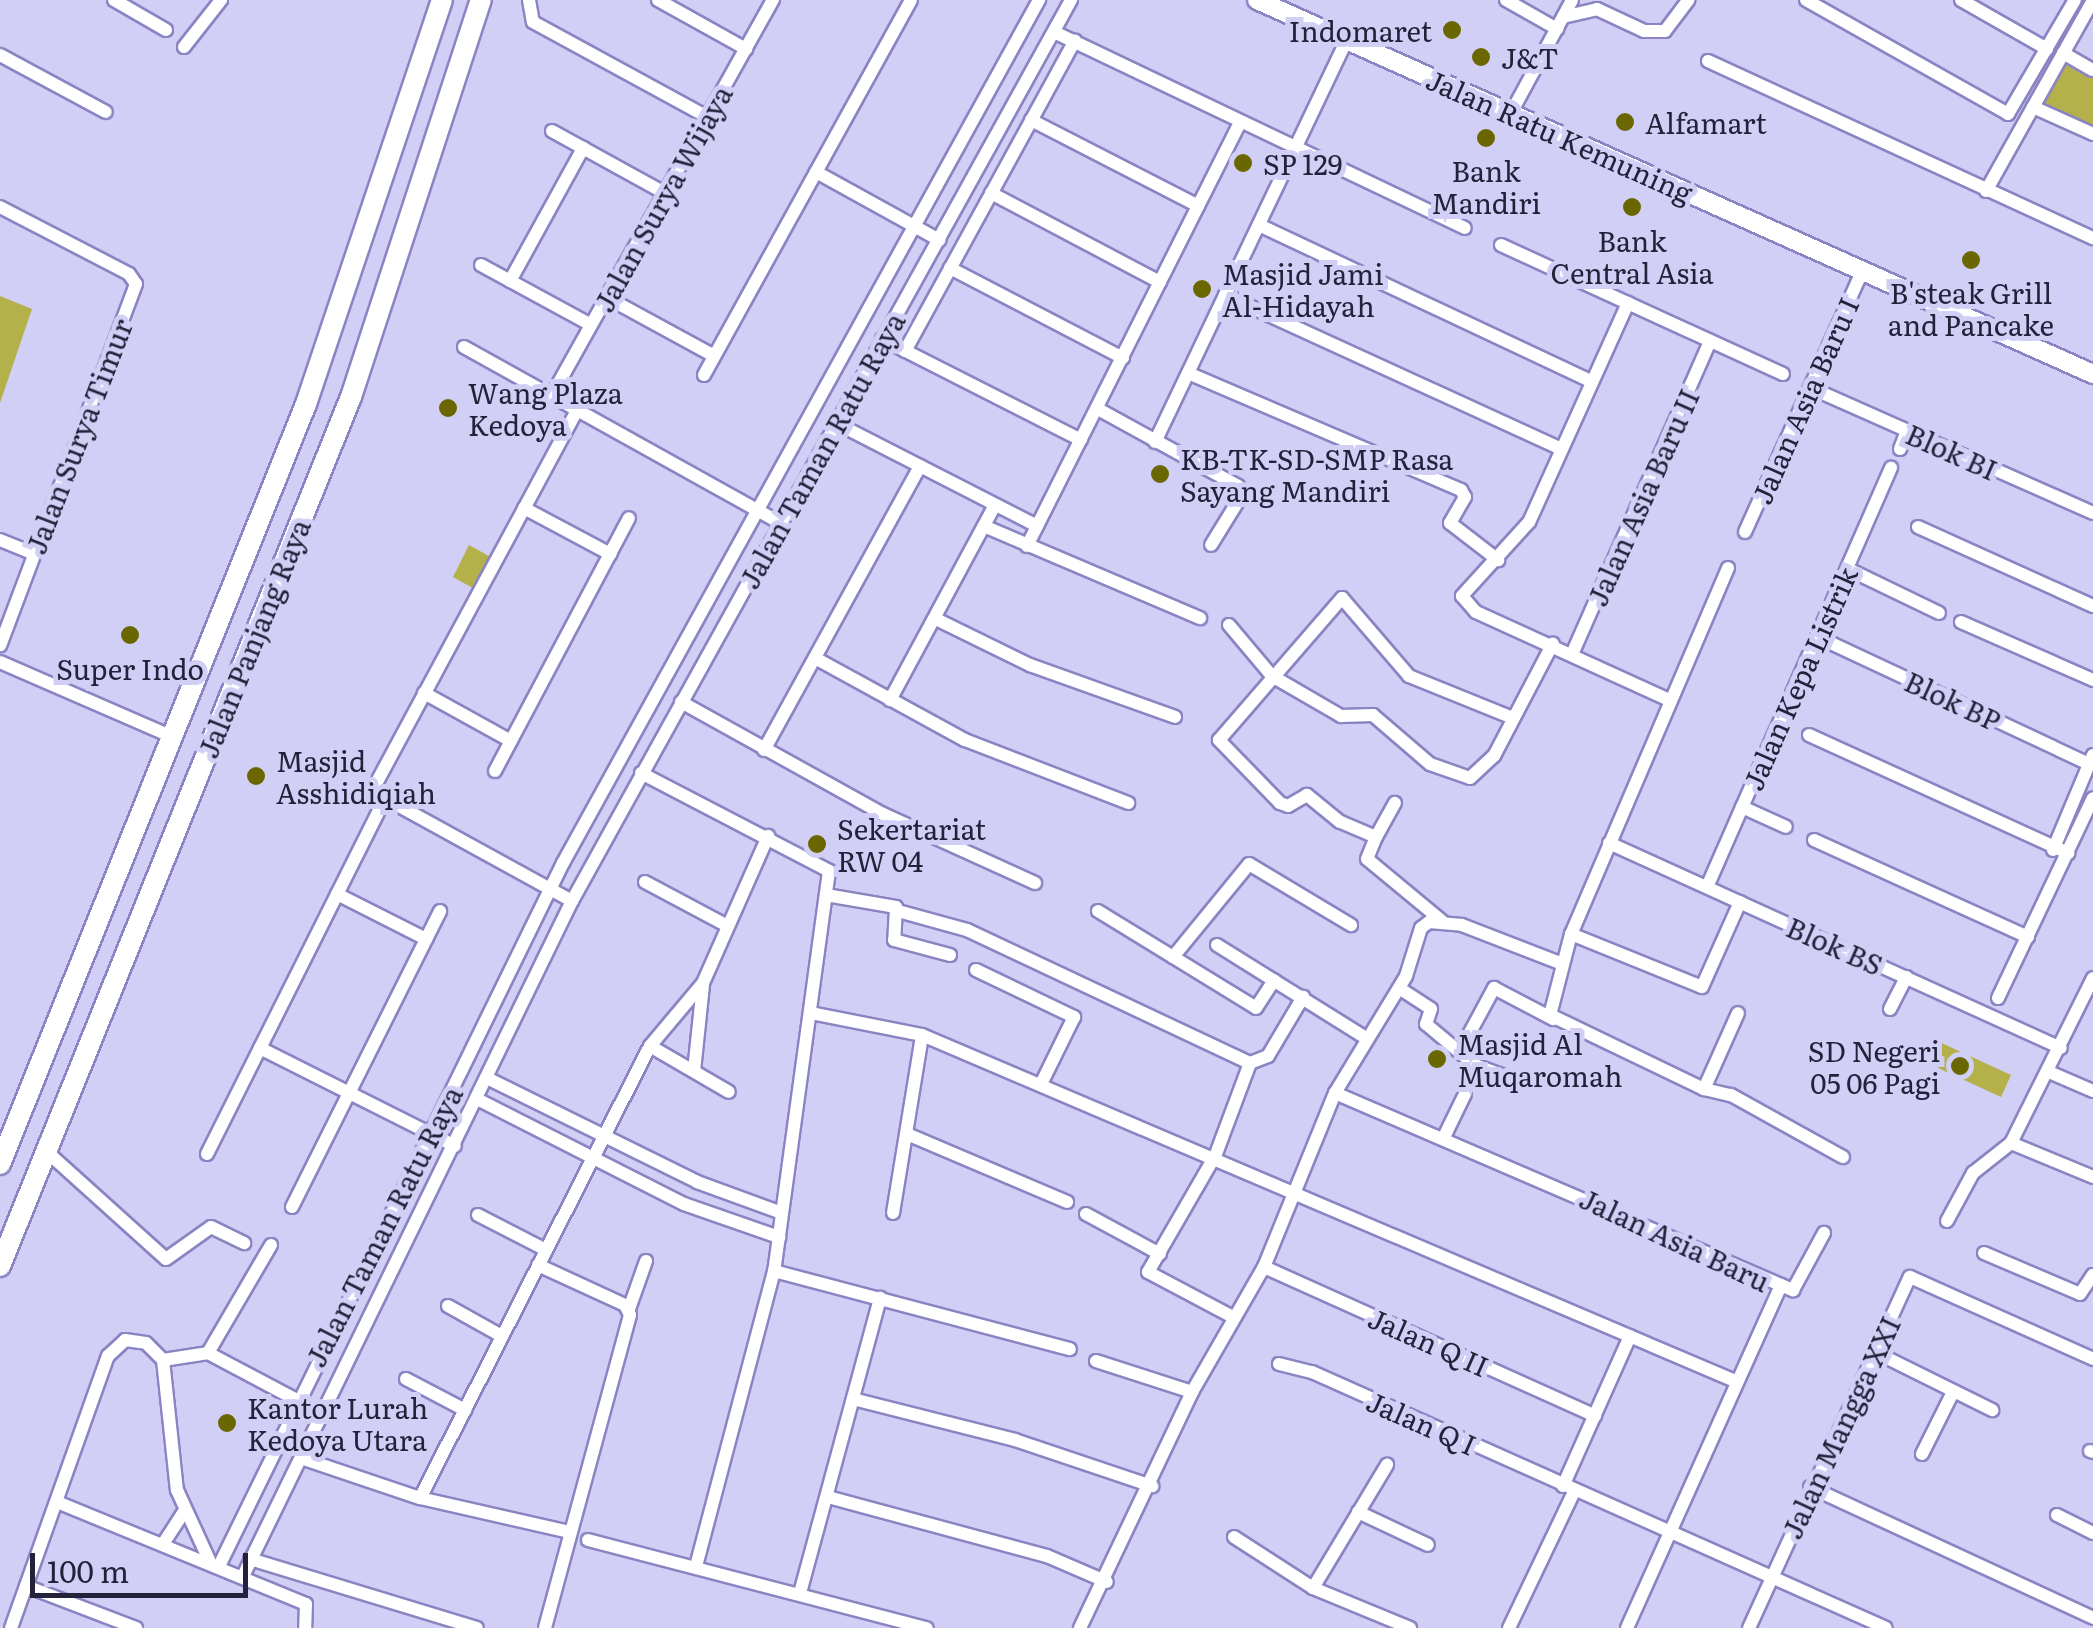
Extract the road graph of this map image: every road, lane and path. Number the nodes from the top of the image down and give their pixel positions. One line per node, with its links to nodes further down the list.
1 (114, 0): 20 (street)
2 (221, 0): 24 (street)
3 (442, 0): 47 (main road, Jalan Panjang Raya)
4 (480, 0): 51 (main road, Jalan Panjang Raya)
5 (528, 0): 34 (street)
6 (658, 0): 25 (street)
7 (773, 0): 25 (street, Jalan Surya Wijaya)
8 (911, 0): 41 (street)
9 (1040, 0): 49 (street, Jalan Taman Ratu Raya)
10 (1071, 0): 21 (street, Jalan Taman Ratu Raya)
11 (1257, 0): 23 (street, Jalan Ratu Kemuning)
12 (1506, 0): 19 (street)
13 (1572, 0): 19 (street)
14 (1688, 0): 19 (street)
15 (1806, 0): 26 (street)
16 (1961, 0): 26 (street)
17 (2075, 0): 26 (street)
18 (2093, 0): 27 (street)
19 (1560, 23): 33 (street)
20 (166, 30)
21 (1054, 32): 22 (street); 53 (street, Jalan Taman Ratu Raya)
22 (1075, 41): 35 (street); 36 (street)
23 (1346, 41): 33 (street, Jalan Ratu Kemuning); 39 (street)
24 (184, 47)
25 (746, 49): 34 (street, Jalan Surya Wijaya)
26 (2047, 50)
27 (2064, 53): 30 (street); 31 (street)
28 (0, 56): 32 (street)
29 (1708, 61): 42 (street)
30 (2093, 70)
31 (2033, 107): 38 (street); 42 (street)
32 (106, 112)
33 (1512, 113): 58 (street, Jalan Ratu Kemuning)
34 (707, 117): 43 (street, Jalan Surya Wijaya)
35 (1031, 120): 44 (street); 45 (street)
36 (1240, 122): 39 (street); 45 (street)
37 (552, 131): 40 (street)
38 (2093, 134)
39 (1296, 147): 48 (street); 50 (street)
40 (583, 148): 43 (street); 60 (street)
41 (816, 172): 49 (street); 70 (street)
42 (1986, 191): 52 (street)
43 (665, 193): 63 (street, Jalan Surya Wijaya)
44 (992, 193): 57 (street); 61 (street)
45 (1198, 206): 61 (street)
46 (0, 207): 102 (street, Jalan Surya Timur)
47 (371, 216): 51 (main road); 55 (main road, Jalan Panjang Raya)
48 (1259, 224): 62 (street); 76 (street)
49 (917, 228): 53 (street); 91 (street, Jalan Taman Ratu Raya)
50 (1466, 228)
51 (403, 231): 59 (main road, Jalan Panjang Raya)
52 (2093, 238)
53 (937, 239): 66 (street, Jalan Taman Ratu Raya)
54 (1501, 245): 64 (street)
55 (357, 259): 59 (main road); 128 (main road, Jalan Panjang Raya)
56 (481, 265): 60 (street)
57 (950, 268): 69 (street); 71 (street)
58 (1863, 269): 74 (street, Jalan Ratu Kemuning); 77 (street, Jalan Asia Baru I)
59 (391, 271): 205 (main road, Jalan Panjang Raya)
60 (510, 281): 65 (street)
61 (1160, 282): 71 (street)
62 (1225, 295): 72 (street); 85 (street)
63 (606, 297): 65 (street, Jalan Surya Wijaya); 70 (street)
64 (1628, 303): 67 (street); 76 (street)
65 (591, 325): 78 (street, Jalan Surya Wijaya)
66 (882, 339): 69 (street); 81 (street, Jalan Taman Ratu Raya)
67 (1710, 341): 73 (street); 116 (street, Jalan Asia Baru II)
68 (464, 347): 78 (street)
69 (905, 350): 83 (street)
70 (714, 356): 75 (street)
71 (1123, 358): 79 (street)
72 (1188, 373): 84 (street); 104 (street)
73 (1783, 374)
74 (2093, 374)
75 (704, 375)
76 (1591, 380): 85 (street)
77 (1811, 388): 82 (street, Blok BI); 98 (street, Jalan Asia Baru I)
78 (552, 395): 80 (street)
79 (1098, 409): 83 (street); 84 (street)
80 (578, 410): 90 (street); 91 (street)
81 (834, 422): 87 (street); 94 (street, Jalan Taman Ratu Raya)
82 (1907, 431): 86 (street); 92 (street, Blok BI)
83 (1081, 440): 96 (street)
84 (1155, 442): 101 (street)
85 (1561, 448): 104 (street)
86 (1900, 449)
87 (920, 466): 89 (street); 117 (street)
88 (1892, 468): 106 (street, Jalan Kepa Listrik)
89 (994, 505): 95 (street); 96 (street)
90 (524, 508): 103 (street); 121 (street)
91 (758, 510): 94 (street); 151 (street, Jalan Taman Ratu Raya)
92 (2093, 513)
93 (629, 518): 103 (street)
94 (777, 521): 124 (street, Jalan Taman Ratu Raya)
95 (984, 526): 100 (street); 110 (street)
96 (1037, 526): 100 (street)
97 (1918, 527): 107 (street)
98 (1745, 532)
99 (0, 540): 102 (street)
100 (1027, 546): 109 (street)
101 (1211, 546)
102 (34, 554): 115 (street, Jalan Surya Timur)
103 (610, 554): 129 (street)
104 (1498, 560): 114 (street)
105 (1728, 568): 122 (street)
106 (1848, 569): 108 (street); 113 (street, Jalan Kepa Listrik)
107 (2093, 606)
108 (1939, 613)
109 (1200, 618)
110 (936, 619): 123 (street); 125 (street)
111 (1960, 622): 120 (street)
112 (1228, 624): 119 (street)
113 (1818, 637): 131 (street, Blok BP); 138 (street, Jalan Kepa Listrik)
114 (1553, 643): 116 (street); 126 (street)
115 (0, 645)
116 (1573, 652): 122 (street)
117 (815, 658): 123 (street); 130 (street)
118 (0, 662): 128 (street)
119 (1272, 676): 126 (street); 126 (street); 141 (street)
120 (2093, 680)
121 (424, 693): 129 (street); 135 (street)
122 (1667, 699): 143 (street)
123 (890, 700): 136 (street)
124 (681, 702): 130 (street); 133 (street, Jalan Taman Ratu Raya)
125 (1174, 717)
126 (1513, 718)
127 (1809, 736): 144 (street)
128 (175, 738): 210 (main road, Jalan Panjang Raya)
129 (511, 741): 132 (street)
130 (764, 750): 148 (street)
131 (2091, 760): 144 (street)
132 (495, 771)
133 (641, 773): 140 (street); 151 (street, Jalan Taman Ratu Raya)
134 (2093, 798): 145 (street)
135 (384, 801): 150 (street); 151 (street)
136 (1128, 802)
137 (1395, 803): 141 (street)
138 (1742, 807): 139 (street); 149 (street, Jalan Kepa Listrik)
139 (1786, 827)
140 (768, 836): 152 (street); 158 (street)
141 (1376, 837): 157 (street)
142 (1814, 840): 161 (street)
143 (1609, 843): 149 (street, Blok BS); 160 (street)
144 (2052, 846): 145 (street); 146 (street)
145 (2068, 853): 146 (street)
146 (2057, 867): 161 (street)
147 (646, 882): 158 (street)
148 (1036, 883)
149 (1707, 887): 153 (street, Blok BS)
150 (337, 894): 162 (street); 183 (street)
151 (562, 895): 189 (street, Jalan Taman Ratu Raya); 200 (street, Jalan Taman Ratu Raya)
152 (826, 895): 155 (street); 178 (street)
153 (1740, 902): 160 (street); 168 (street, Blok BS)
154 (440, 910): 162 (street)
155 (898, 911): 164 (street); 186 (street)
156 (1098, 911): 165 (street)
157 (1442, 921): 166 (street); 172 (street)
158 (726, 925): 171 (street)
159 (1351, 925): 165 (street)
160 (1572, 934): 166 (street)
161 (2028, 937): 174 (street)
162 (426, 938): 194 (street)
163 (1217, 945): 170 (street)
164 (950, 955)
165 (1173, 957): 170 (street)
166 (1560, 962): 179 (street)
167 (976, 970): 191 (street)
168 (1906, 978): 176 (street); 184 (street, Blok BS)
169 (2093, 978): 175 (street)
170 (1274, 980): 173 (street)
171 (703, 983): 182 (street); 187 (street)
172 (1399, 988): 181 (street); 185 (street)
173 (1304, 997): 181 (street); 186 (street)
174 (1998, 998)
175 (2088, 1002): 184 (street)
176 (1890, 1009)
177 (1738, 1013): 192 (street)
178 (811, 1014): 180 (street); 216 (street)
179 (1553, 1018): 185 (street); 192 (street)
180 (922, 1035): 191 (street); 199 (street)
181 (1364, 1037): 196 (street)
182 (650, 1046): 187 (street); 201 (street)
183 (260, 1048): 194 (street); 206 (street)
184 (2061, 1048): 188 (street)
185 (1460, 1051): 190 (street)
186 (1250, 1063): 208 (street)
187 (694, 1071): 195 (street)
188 (2049, 1072): 193 (street); 203 (street)
189 (489, 1079): 198 (street, Jalan Taman Ratu Raya); 201 (street, Jalan Taman Ratu Raya)
190 (1518, 1081)
191 (1042, 1084): 208 (street)
192 (1704, 1089): 207 (street)
193 (2093, 1091)
194 (349, 1092): 200 (street); 214 (street)
195 (730, 1092)
196 (1336, 1093): 202 (street, Jalan Asia Baru); 212 (street)
197 (1465, 1094): 202 (street)
198 (478, 1100): 204 (street, Jalan Taman Ratu Raya); 209 (street, Jalan Taman Ratu Raya)
199 (907, 1134): 213 (street); 215 (street)
200 (433, 1135): 204 (street); 251 (street, Jalan Taman Ratu Raya)
201 (606, 1138): 209 (street); 216 (street, Jalan Taman Ratu Raya)
202 (1444, 1138): 233 (street, Jalan Asia Baru)
203 (2011, 1143): 211 (street); 219 (street)
204 (453, 1145): 257 (street, Jalan Taman Ratu Raya)
205 (46, 1151): 222 (street); 229 (main road, Jalan Panjang Raya)
206 (207, 1154)
207 (1843, 1157)
208 (1213, 1160): 212 (street); 226 (street)
209 (596, 1162): 221 (street, Jalan Taman Ratu Raya); 224 (street)
210 (0, 1164)
211 (2093, 1177)
212 (1296, 1194): 230 (street); 239 (street)
213 (1067, 1202)
214 (292, 1206)
215 (893, 1212)
216 (782, 1213): 221 (street)
217 (1086, 1214): 226 (street)
218 (478, 1215): 224 (street)
219 (1947, 1221)
220 (1824, 1233): 233 (street)
221 (780, 1237): 231 (street)
222 (244, 1243)
223 (272, 1245): 242 (street)
224 (546, 1250): 228 (street)
225 (1984, 1253): 232 (street)
226 (1160, 1254): 237 (street)
227 (646, 1262): 236 (street)
228 (538, 1265): 236 (street); 238 (street)
229 (0, 1266)
230 (1264, 1267): 237 (street); 255 (street, Jalan Q II)
231 (774, 1271): 234 (street); 277 (street)
232 (2093, 1275)
233 (1781, 1285): 248 (street, Jalan Asia Baru)
234 (880, 1298): 240 (street); 252 (street)
235 (448, 1306): 238 (street)
236 (629, 1309): 268 (street)
237 (1231, 1316): 249 (street)
238 (502, 1336): 253 (street)
239 (1630, 1336): 248 (street); 255 (street)
240 (1070, 1349)
241 (1875, 1352): 243 (street, Jalan Mangga XXI); 250 (street); 260 (street, Jalan Mangga XXI)
242 (208, 1353): 244 (street); 251 (street)
243 (2093, 1359)
244 (163, 1360): 264 (street); 265 (street)
245 (1096, 1361): 249 (street)
246 (1279, 1364): 261 (street, Jalan Q I)
247 (406, 1379): 253 (street)
248 (1735, 1381): 269 (street, Jalan Asia Baru)
249 (1192, 1392): 259 (street)
250 (1952, 1392): 254 (street); 256 (street)
251 (295, 1399): 276 (street, Jalan Taman Ratu Raya)
252 (853, 1400): 259 (street); 262 (street)
253 (465, 1410): 263 (street)
254 (1992, 1410)
255 (1595, 1416): 261 (street)
256 (1922, 1454)
257 (301, 1458): 263 (street); 275 (street, Jalan Taman Ratu Raya)
258 (1387, 1465): 266 (street)
259 (1152, 1486): 280 (street)
260 (1810, 1487): 279 (street, Jalan Mangga XXI); 284 (street)
261 (1569, 1489): 269 (street, Jalan Q I); 294 (street)
262 (828, 1496): 280 (street); 283 (street)
263 (420, 1498): 268 (street)
264 (56, 1502): 273 (street); 281 (street)
265 (184, 1512): 273 (street); 276 (street)
266 (1358, 1512): 274 (street); 282 (street)
267 (2057, 1515): 270 (street)
268 (570, 1532): 290 (street)
269 (1669, 1532): 279 (street, Jalan Q I); 295 (street, Jalan Asia Baru)
270 (2093, 1533)
271 (1234, 1538): 282 (street)
272 (588, 1540): 277 (street)
273 (163, 1544): 276 (street)
274 (1428, 1546)
275 (250, 1559): 278 (street, Jalan Taman Ratu Raya); 289 (street)
276 (215, 1564): 278 (street)
277 (696, 1566): 283 (street)
278 (243, 1576): 288 (street)
279 (1771, 1578): 296 (street, Jalan Mangga XXI); 297 (street, Jalan Q I)
280 (1108, 1582): 292 (street)
281 (26, 1586): 285 (street); 286 (street)
282 (1313, 1588): 293 (street)
283 (800, 1593): 291 (street)
284 (2093, 1618)
285 (107, 1623): 287 (street)
286 (10, 1628)
287 (136, 1628)
288 (306, 1628)
289 (476, 1628)
290 (546, 1628)
291 (928, 1628)
292 (1080, 1628)
293 (1410, 1628)
294 (1508, 1628)
295 (1627, 1628)
296 (1749, 1628)
297 (1886, 1628)

